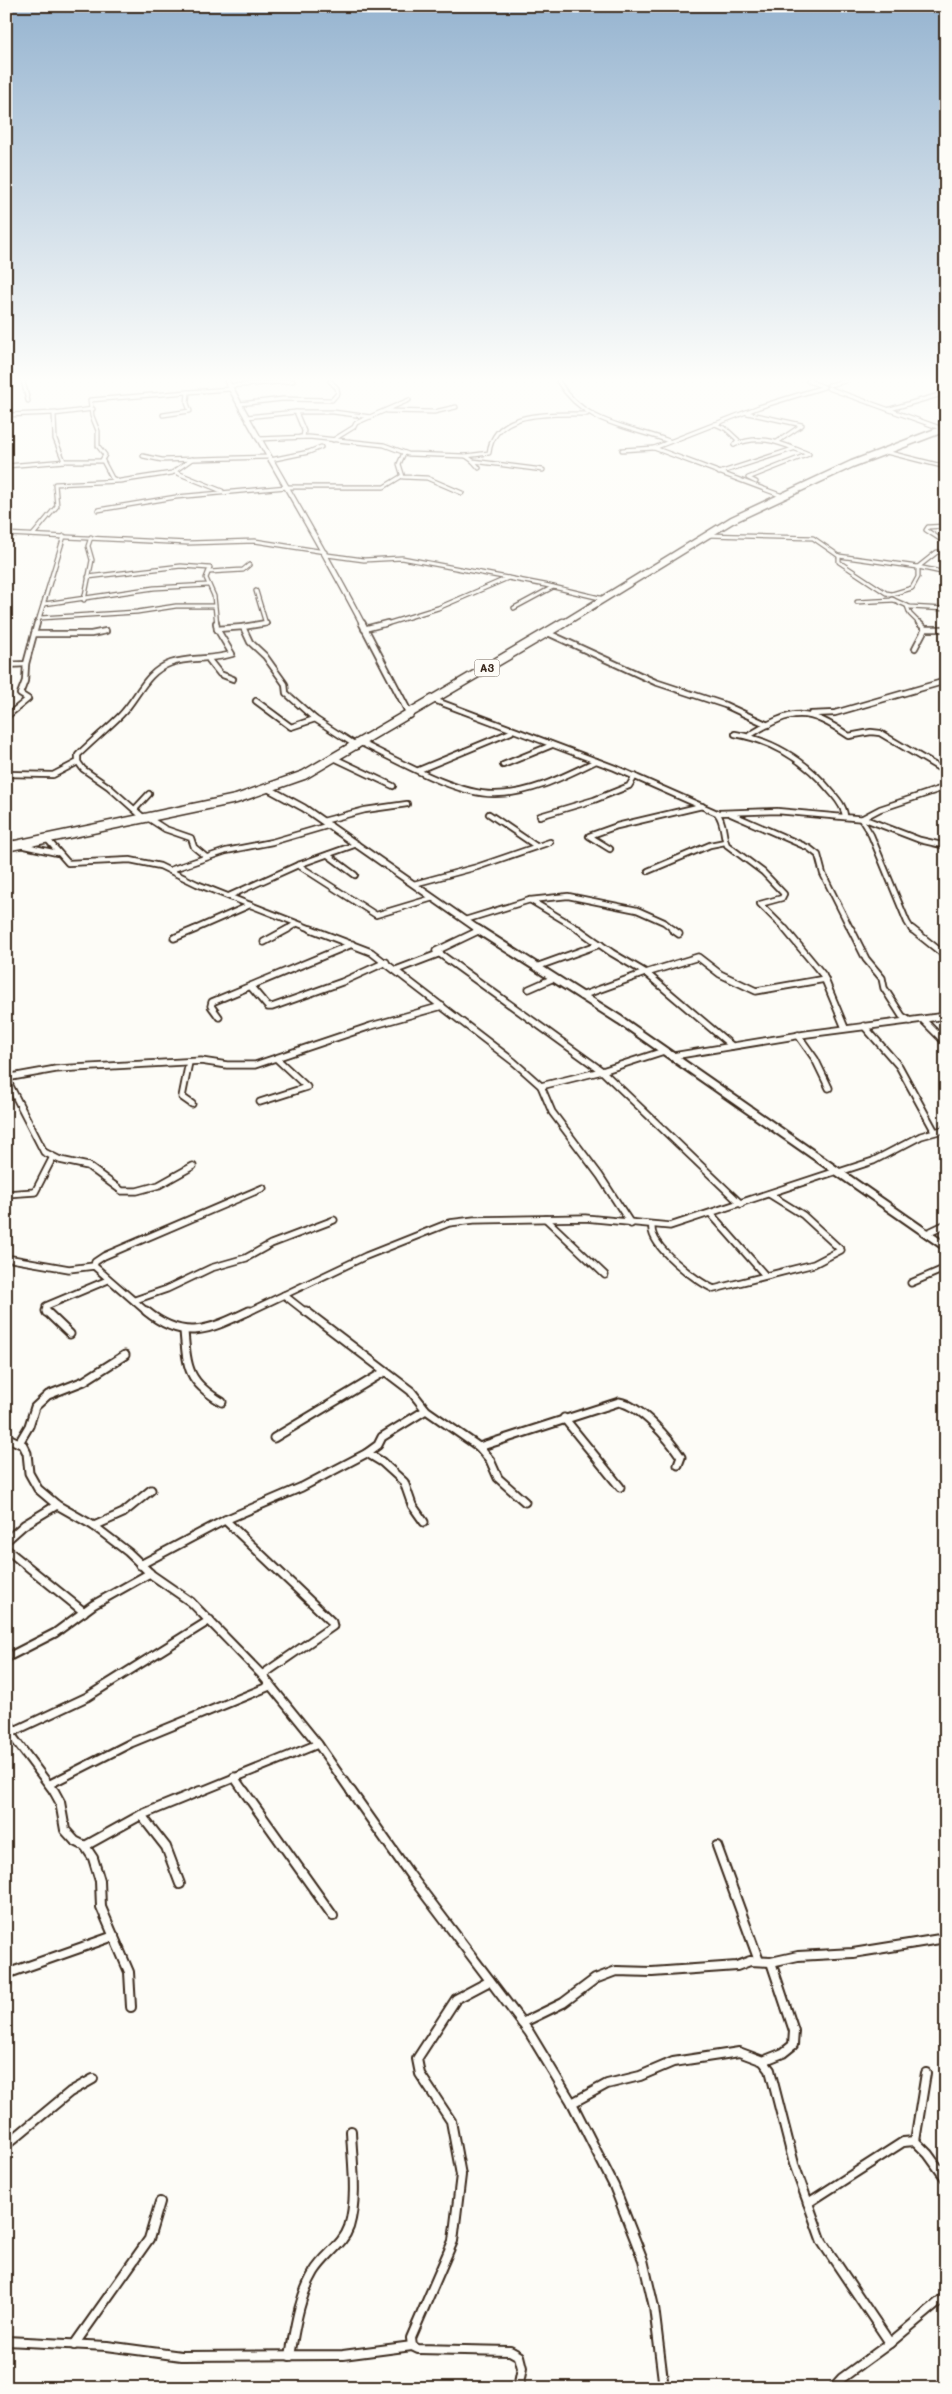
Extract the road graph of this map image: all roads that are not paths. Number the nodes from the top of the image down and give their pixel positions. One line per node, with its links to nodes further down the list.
1 (56, 493): 11 (street)
2 (219, 493): 8 (street)
3 (291, 493): 17 (street)
4 (779, 493): 7 (street)
5 (780, 493): 7 (street)
6 (786, 493): 7 (highway, A3)
7 (783, 494): 12 (highway, A3)
8 (98, 510)
9 (946, 526): 15 (street)
10 (6, 534): 11 (street)
11 (33, 535): 13 (street)
12 (707, 535): 19 (street); 30 (highway, A3)
13 (64, 536): 14 (street); 34 (street)
14 (91, 537): 17 (street); 24 (street)
15 (946, 544): 16 (street)
16 (937, 552): 18 (street); 21 (street)
17 (326, 553): 25 (street); 42 (street)
18 (946, 553)
19 (839, 556): 21 (street); 29 (street)
20 (249, 565): 22 (street)
21 (918, 568): 23 (street); 29 (street)
22 (211, 571): 24 (street); 26 (street)
23 (946, 573)
24 (88, 577): 31 (street)
25 (508, 578): 27 (street); 42 (street)
26 (208, 584): 31 (street); 35 (street)
27 (553, 586): 30 (street); 37 (street)
28 (256, 591): 40 (street)
29 (892, 594): 32 (street)
30 (604, 598): 46 (highway, A3)
31 (84, 600): 34 (street)
32 (894, 600): 33 (street); 36 (street)
33 (858, 602)
34 (44, 604): 39 (street)
35 (214, 606): 39 (street); 41 (street)
36 (907, 606): 38 (street); 43 (street)
37 (514, 608)
38 (946, 609)
39 (40, 618): 47 (street)
40 (243, 627): 41 (street); 59 (street)
41 (218, 629): 49 (street)
42 (364, 629): 57 (street)
43 (925, 629): 44 (street); 48 (street)
44 (945, 630)
45 (106, 632): 47 (street)
46 (548, 632): 54 (highway, A3); 60 (street)
47 (34, 634): 50 (street)
48 (916, 648)
49 (209, 660): 52 (street); 68 (street)
50 (26, 664): 51 (street); 58 (street)
51 (6, 665)
52 (233, 679)
53 (946, 681): 56 (street)
54 (434, 700): 57 (highway, A3); 61 (street)
55 (256, 701): 59 (street)
56 (811, 714): 60 (street); 71 (street)
57 (410, 715): 64 (highway, A3)
58 (6, 717)
59 (315, 719): 64 (street)
60 (768, 725): 63 (street)
61 (511, 732): 65 (street); 70 (street)
62 (735, 734): 63 (street)
63 (750, 735): 85 (street)
64 (359, 744): 66 (highway, A3); 70 (street)
65 (553, 745): 67 (street); 69 (street)
66 (334, 758): 74 (street); 76 (highway, A3)
67 (596, 761): 70 (street); 73 (street)
68 (78, 762): 72 (street); 80 (street)
69 (503, 765)
70 (419, 770)
71 (946, 772)
72 (6, 774)
73 (635, 776): 79 (street); 84 (street)
74 (393, 786)
75 (946, 787): 87 (street)
76 (270, 789): 86 (highway, A3); 88 (street)
77 (149, 794): 80 (street)
78 (407, 804): 88 (street)
79 (702, 806): 81 (street); 98 (street)
80 (135, 809): 86 (street)
81 (717, 813): 83 (street); 92 (street)
82 (489, 814): 95 (street)
83 (731, 814): 85 (street); 133 (street)
84 (540, 816)
85 (844, 817): 87 (street)
86 (147, 818): 89 (highway, A3); 101 (street)
87 (861, 819): 96 (street); 119 (street)
88 (327, 823): 94 (street); 101 (street)
89 (47, 839): 93 (highway, A3); 99 (street)
90 (6, 842): 93 (street)
91 (550, 842): 95 (street)
92 (725, 842): 104 (street); 127 (street)
93 (22, 844): 97 (highway, A3); 99 (street)
94 (357, 844): 100 (street); 106 (street)
95 (536, 846): 106 (street)
96 (946, 846)
97 (6, 847)
98 (610, 849)
99 (57, 853): 103 (street)
100 (328, 855): 102 (street); 105 (street)
101 (206, 857): 103 (street)
102 (298, 864): 107 (street); 108 (street)
103 (170, 870): 107 (street)
104 (648, 871)
105 (355, 876)
106 (414, 884): 108 (street)
107 (229, 896): 110 (street)
108 (433, 898): 111 (street)
109 (530, 900): 111 (street); 114 (street); 118 (street)
110 (250, 905): 112 (street); 115 (street)
111 (465, 920): 113 (street)
112 (296, 924): 116 (street); 117 (street)
113 (480, 930): 120 (street); 123 (street)
114 (678, 934)
115 (174, 938)
116 (264, 942)
117 (352, 944): 122 (street); 128 (street)
118 (600, 944): 123 (street); 125 (street)
119 (944, 952): 121 (street)
120 (438, 954): 124 (street); 147 (street)
121 (946, 959)
122 (386, 962): 124 (street); 128 (street)
123 (536, 967): 126 (street)
124 (396, 970): 131 (street)
125 (645, 973): 127 (street); 130 (street); 142 (street)
126 (554, 978): 129 (street); 130 (street)
127 (825, 979): 139 (street)
128 (251, 987): 132 (street)
129 (529, 989)
130 (581, 996): 143 (street)
131 (442, 1006): 145 (street); 149 (street)
132 (219, 1016)
133 (902, 1016): 136 (street); 137 (street)
134 (946, 1016): 135 (street)
135 (923, 1020): 136 (street); 141 (street)
136 (910, 1021): 137 (street)
137 (899, 1022): 138 (street)
138 (864, 1026): 139 (street); 154 (street)
139 (845, 1028): 140 (street)
140 (798, 1035): 142 (street); 150 (street)
141 (946, 1042)
142 (732, 1046): 144 (street)
143 (664, 1050): 144 (street); 147 (street)
144 (672, 1056): 157 (street)
145 (277, 1059): 146 (street); 151 (street)
146 (189, 1062): 148 (street); 152 (street)
147 (602, 1071): 149 (street); 161 (street)
148 (6, 1078): 155 (street)
149 (541, 1086): 165 (street)
150 (829, 1088)
151 (260, 1102)
152 (192, 1104)
153 (946, 1129): 154 (street)
154 (934, 1130): 157 (street)
155 (53, 1157): 156 (street); 159 (street)
156 (193, 1166)
157 (838, 1171): 160 (street); 168 (street)
158 (263, 1188): 171 (street)
159 (6, 1194)
160 (769, 1194): 161 (street); 173 (street)
161 (741, 1204): 162 (street)
162 (711, 1214): 167 (street); 173 (street)
163 (546, 1219): 165 (street); 174 (street); 177 (street)
164 (334, 1220): 178 (street)
165 (631, 1224): 167 (street)
166 (946, 1224): 168 (street)
167 (652, 1226): 173 (street)
168 (927, 1233): 169 (street)
169 (946, 1247)
170 (6, 1258): 171 (street)
171 (94, 1266): 175 (street)
172 (946, 1268): 176 (street)
173 (764, 1274)
174 (605, 1275)
175 (108, 1280): 178 (street); 180 (street)
176 (911, 1283)
177 (284, 1295): 179 (street); 182 (street)
178 (135, 1300): 179 (street)
179 (184, 1331): 183 (street)
180 (70, 1334)
181 (125, 1355): 188 (street)
182 (384, 1372): 184 (street); 187 (street)
183 (222, 1402)
184 (426, 1410): 189 (street); 190 (street)
185 (564, 1418): 189 (street); 191 (street); 192 (street)
186 (6, 1437): 188 (street)
187 (274, 1438)
188 (19, 1443): 195 (street)
189 (479, 1447): 194 (street)
190 (367, 1453): 196 (street); 197 (street)
191 (678, 1465)
192 (620, 1487)
193 (151, 1490): 198 (street)
194 (525, 1502)
195 (57, 1505): 198 (street); 199 (street)
196 (225, 1520): 201 (street); 206 (street)
197 (424, 1522)
198 (94, 1526): 201 (street)
199 (6, 1541)
200 (6, 1549): 203 (street)
201 (140, 1564): 202 (street)
202 (150, 1573): 203 (street); 204 (street)
203 (84, 1612): 205 (street)
204 (210, 1620): 206 (street); 209 (street)
205 (6, 1658)
206 (262, 1675): 207 (street)
207 (270, 1686): 210 (street); 212 (street)
208 (6, 1718): 209 (street)
209 (10, 1733): 212 (street)
210 (318, 1744): 211 (street); 223 (street)
211 (234, 1777): 213 (street); 217 (street)
212 (50, 1784): 214 (street)
213 (140, 1815): 214 (street); 216 (street)
214 (85, 1846): 218 (street)
215 (717, 1846): 220 (street)
216 (180, 1884)
217 (333, 1916)
218 (114, 1936): 222 (street); 224 (street)
219 (946, 1938): 221 (street)
220 (759, 1961): 221 (street); 225 (street)
221 (772, 1962): 228 (street)
222 (6, 1974)
223 (490, 1981): 226 (street); 242 (street)
224 (131, 2007)
225 (536, 2018): 226 (street); 227 (street)
226 (522, 2023): 227 (street)
227 (529, 2032): 231 (street)
228 (763, 2061): 231 (street); 237 (street)
229 (926, 2073): 233 (street)
230 (93, 2079): 234 (street)
231 (572, 2103): 245 (street)
232 (350, 2131): 243 (street)
233 (915, 2141): 235 (street); 237 (street)
234 (6, 2145)
235 (946, 2179)
236 (160, 2202): 241 (street)
237 (808, 2203): 240 (street)
238 (946, 2296): 240 (street)
239 (6, 2341): 241 (street)
240 (890, 2343): 246 (street)
241 (74, 2346): 243 (street)
242 (412, 2346): 243 (street); 244 (street)
243 (290, 2356)
244 (518, 2388)
245 (664, 2388)
246 (833, 2388)

